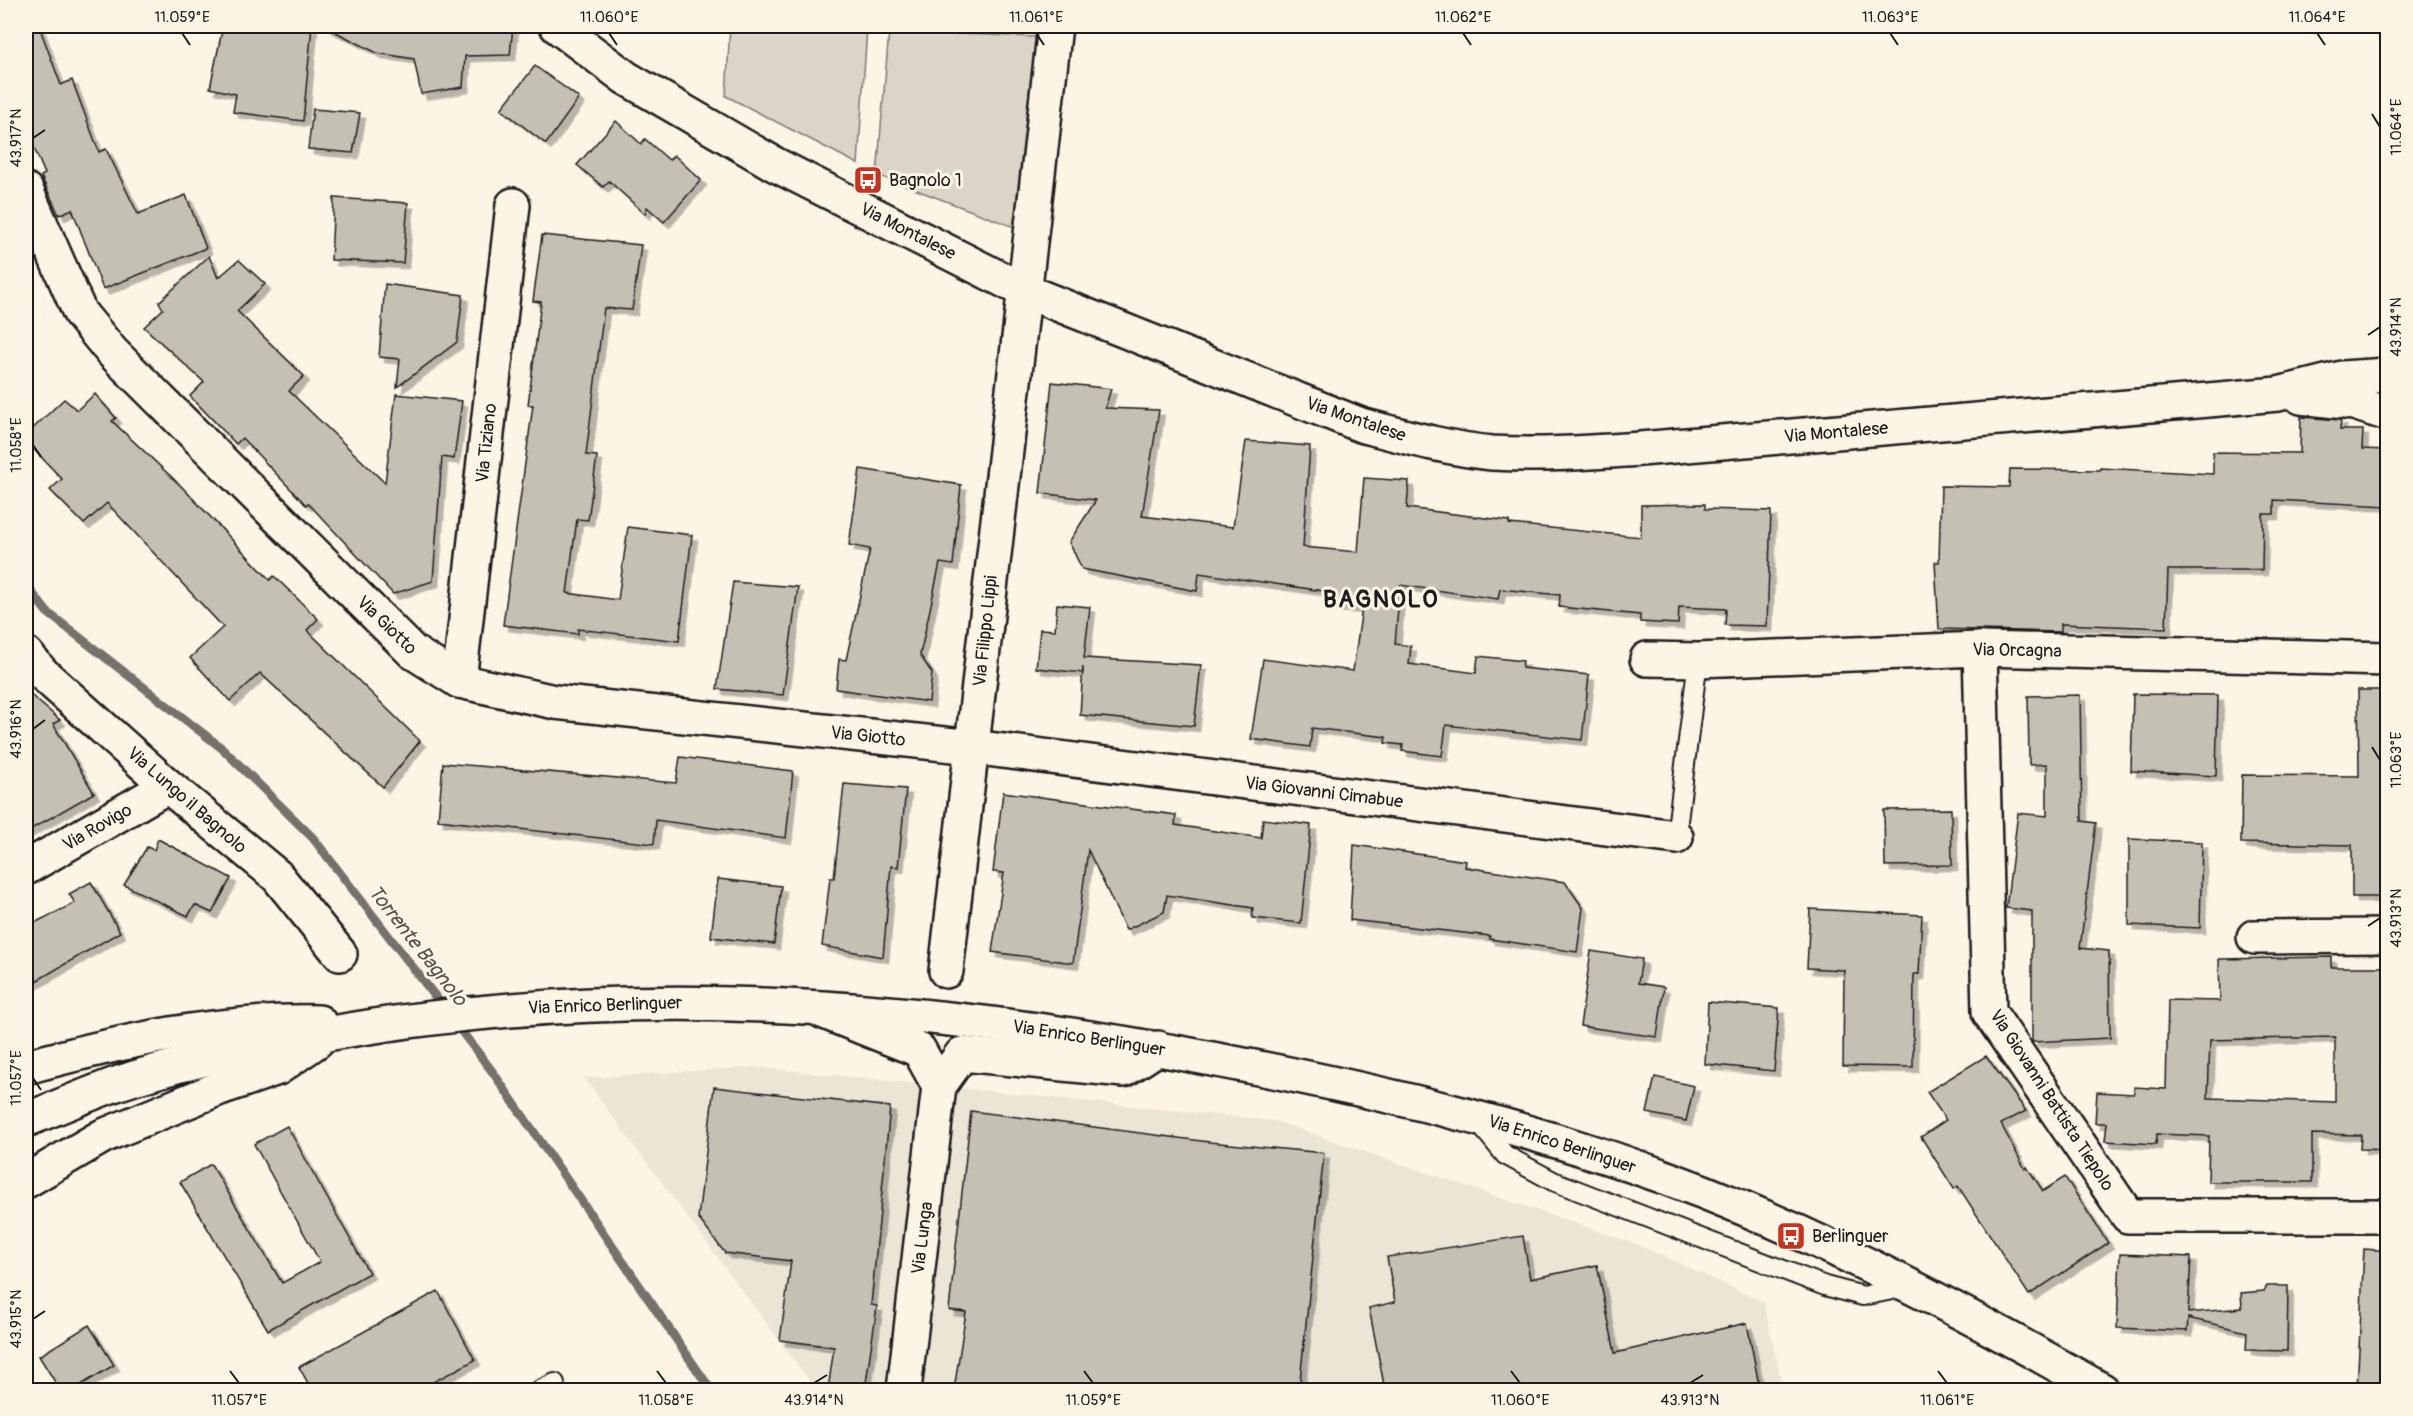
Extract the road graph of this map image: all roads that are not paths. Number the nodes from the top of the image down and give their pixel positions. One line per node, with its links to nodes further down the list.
1 (557, 26): 5 (street, Via Montalese)
2 (1055, 26): 5 (street, Via Filippo Lippi)
3 (26, 190): 14 (street, Via Giotto)
4 (513, 205): 14 (street, Via Tiziano)
5 (1025, 291): 7 (street, Via Montalese); 15 (street, Via Filippo Lippi)
6 (2388, 375): 7 (street, Via Montalese)
7 (2278, 394): 8 (street, Via Montalese)
8 (2388, 414)
9 (1980, 649): 11 (street, Via Orcagna); 13 (street, Via Orcagna); 32 (street, Via Giovanni Battista Tiepolo)
10 (26, 654): 16 (street, Via Lungo il Bagnolo)
11 (2388, 658)
12 (1647, 659): 13 (street, Via Orcagna)
13 (1698, 660): 17 (lane)
14 (459, 681): 15 (street, Via Giotto)
15 (972, 747): 17 (street, Via Giovanni Cimabue); 22 (street, Via Filippo Lippi)
16 (168, 786): 18 (street, Via Rovigo); 21 (street, Via Lungo il Bagnolo)
17 (1676, 837)
18 (26, 868)
19 (2388, 936): 20 (street)
20 (2254, 937)
21 (340, 954)
22 (946, 971)
23 (810, 1006): 24 (street, Via Enrico Berlinguer); 26 (street, Via Enrico Berlinguer); 28 (street)
24 (387, 1024): 25 (street, Via Enrico Berlinguer); 27 (street)
25 (328, 1034): 30 (street, Via Enrico Berlinguer); 31 (street)
26 (1158, 1048): 28 (street); 29 (street, Via Enrico Berlinguer)
27 (26, 1067)
28 (939, 1086): 34 (street, Via Lunga)
29 (1473, 1116): 33 (street, Via Enrico Berlinguer); 33 (lane)
30 (26, 1120)
31 (26, 1181)
32 (2388, 1216)
33 (1912, 1286): 35 (street, Via Enrico Berlinguer)
34 (904, 1390)
35 (2102, 1390)

